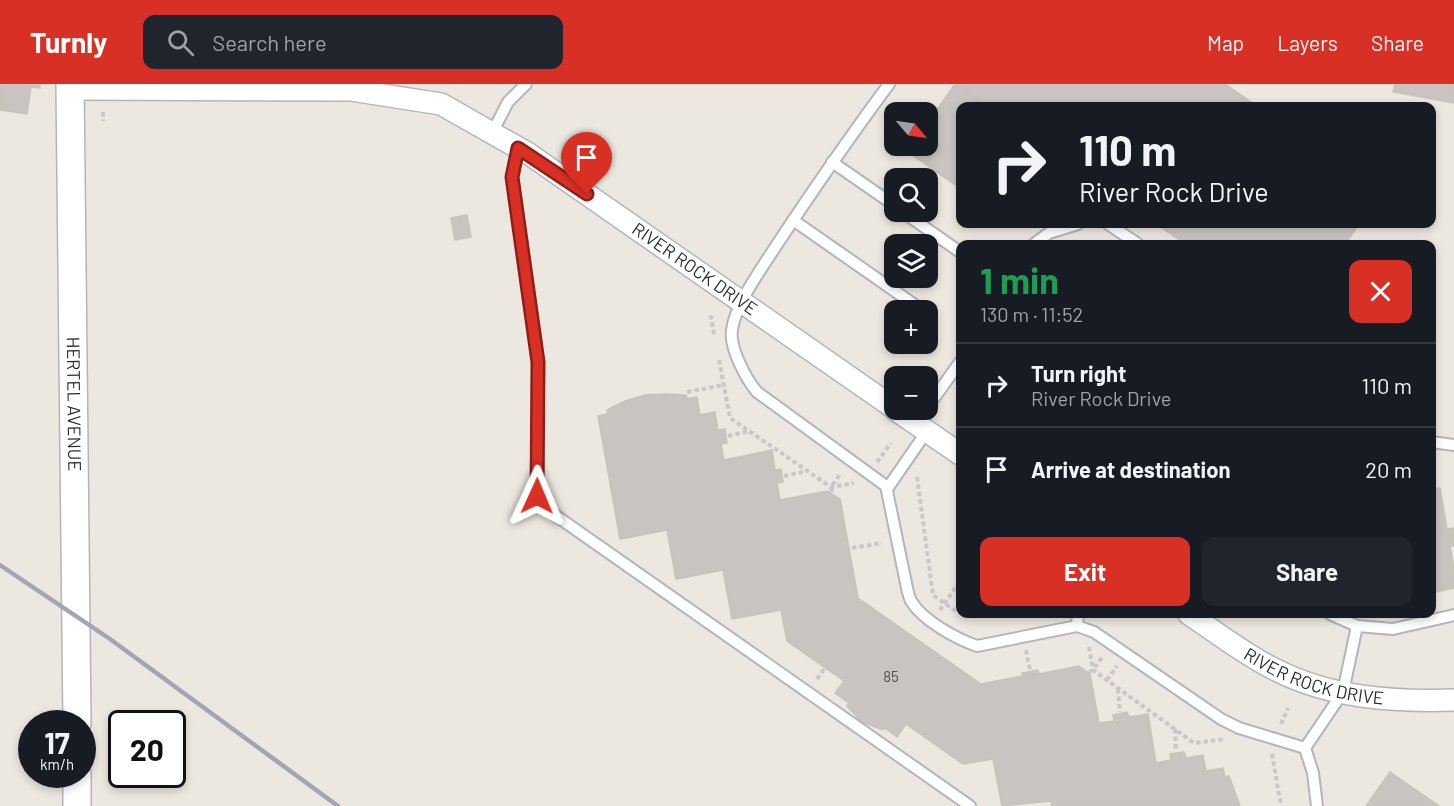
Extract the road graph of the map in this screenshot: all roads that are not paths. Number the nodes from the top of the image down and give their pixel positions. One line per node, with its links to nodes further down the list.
1 (526, 84): 4 (lane)
2 (889, 84): 6 (lane)
3 (70, 86): 4 (street, RIVER ROCK DRIVE); 34 (street, HERTEL AVENUE)
4 (492, 133): 5 (street, RIVER ROCK DRIVE)
5 (518, 148): 16 (street, RIVER ROCK DRIVE); 38 (lane)
6 (832, 162): 7 (lane); 8 (lane)
7 (884, 198)
8 (793, 220): 15 (lane); 16 (lane)
9 (917, 222): 14 (lane)
10 (1065, 228): 12 (lane)
11 (1114, 228): 13 (lane)
12 (1039, 240)
13 (1132, 240)
14 (956, 249)
15 (908, 300)
16 (742, 301): 19 (street, RIVER ROCK DRIVE); 25 (lane)
17 (956, 368): 18 (lane)
18 (938, 396)
19 (884, 401)
20 (923, 420): 25 (lane)
21 (926, 420): 24 (street, RIVER ROCK DRIVE)
22 (1436, 443): 23 (lane)
23 (1454, 445)
24 (956, 450)
25 (887, 489): 30 (lane)
26 (1454, 615): 31 (lane)
27 (1078, 618): 30 (lane)
28 (1195, 618): 32 (street, RIVER ROCK DRIVE)
29 (1339, 618): 31 (lane)
30 (1077, 626): 35 (lane)
31 (1357, 626): 32 (lane)
32 (1343, 692): 33 (street, RIVER ROCK DRIVE); 35 (lane)
33 (1454, 700)
34 (77, 710)
35 (1305, 748): 39 (lane)
36 (77, 788): 37 (street)
37 (77, 806)
38 (970, 806)
39 (1317, 806)

